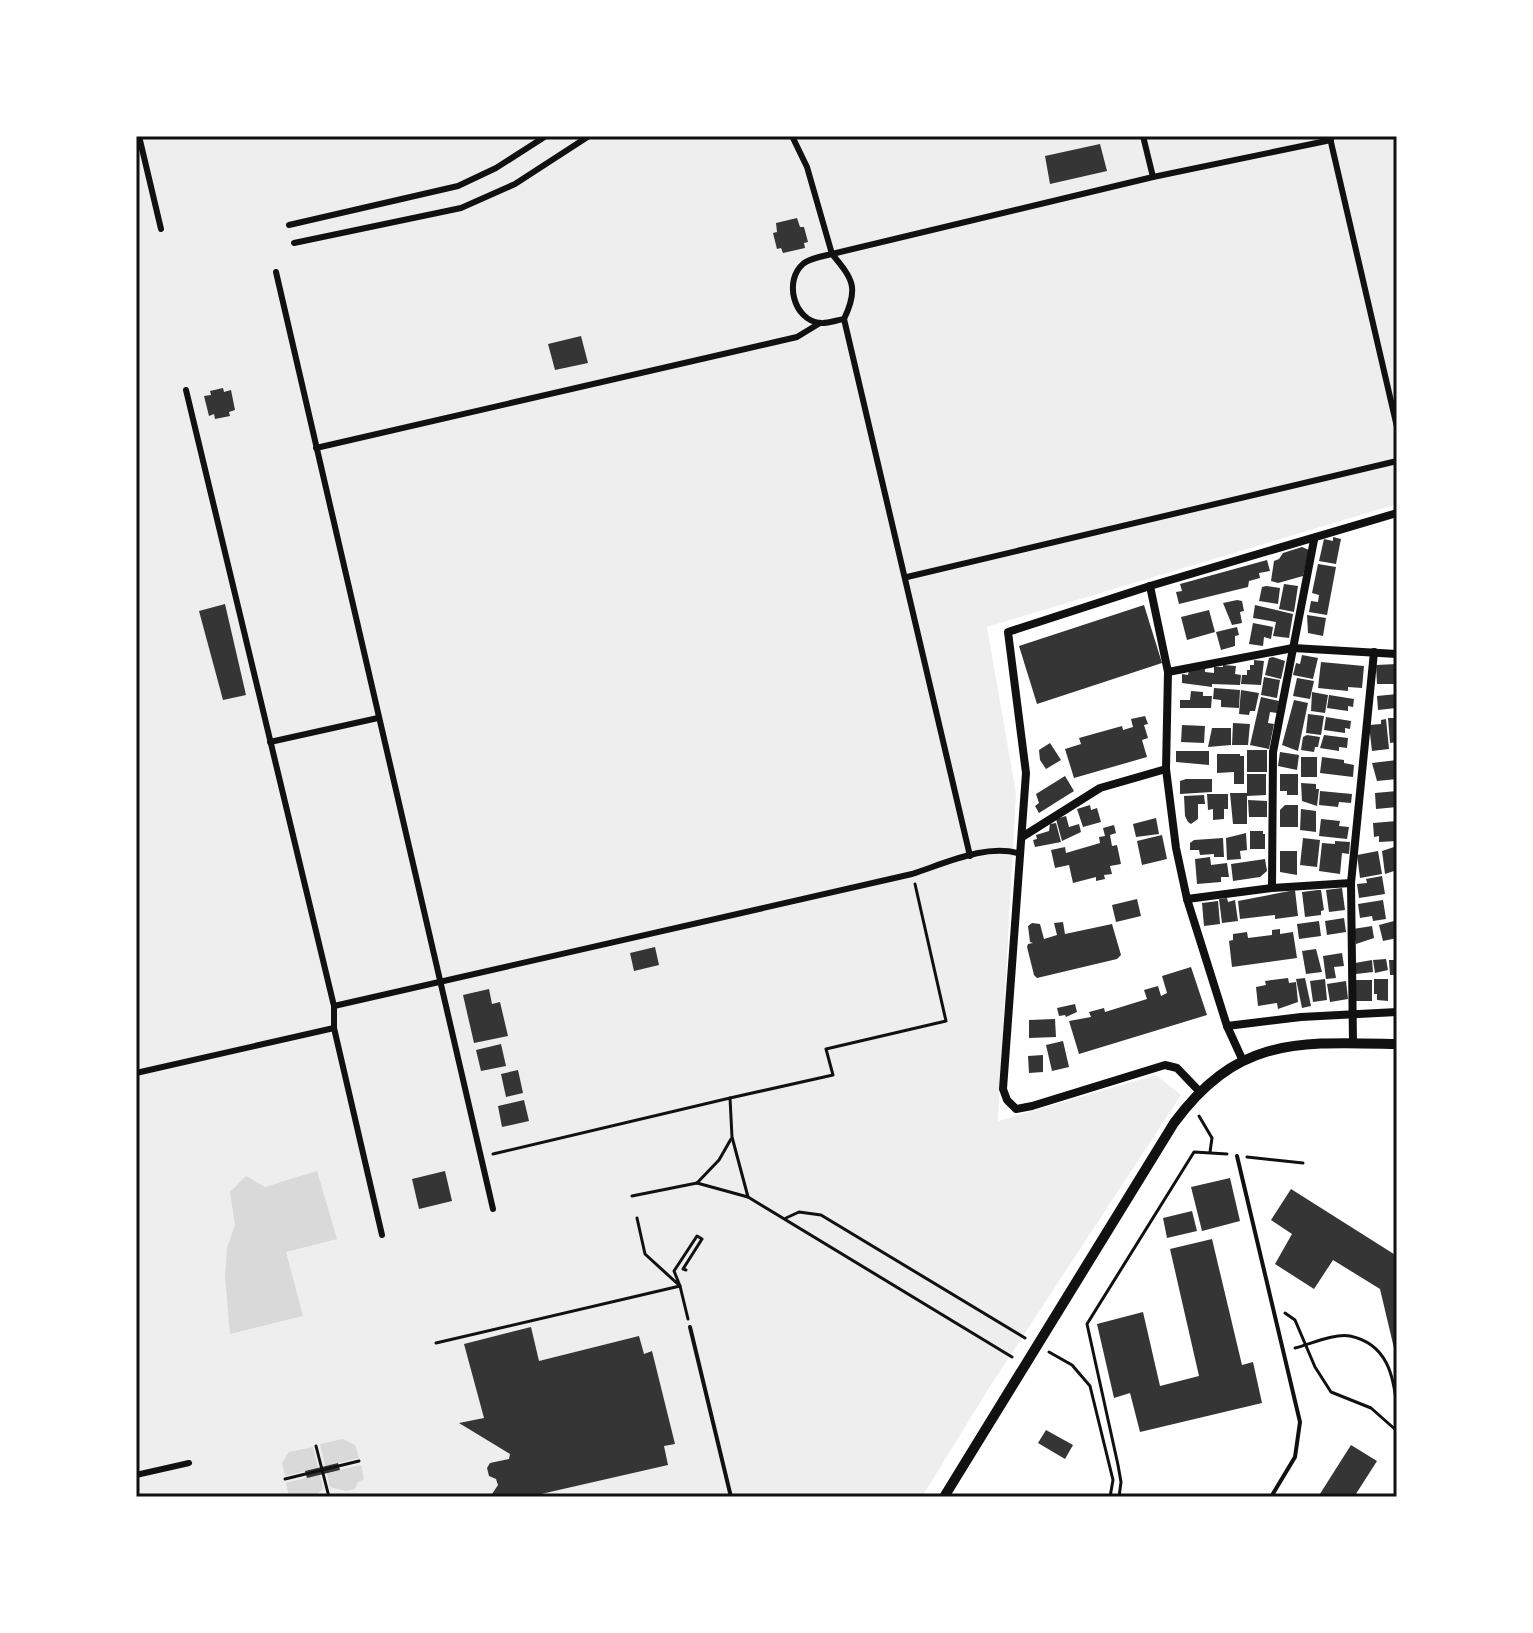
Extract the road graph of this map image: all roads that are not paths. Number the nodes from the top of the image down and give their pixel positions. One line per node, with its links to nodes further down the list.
1 (139, 136): 9 (street)
2 (546, 136): 8 (street)
3 (589, 136): 10 (street)
4 (792, 136): 11 (street)
5 (1143, 136): 7 (street)
6 (1330, 138): 7 (street); 16 (street)
7 (1153, 177): 11 (street)
8 (289, 225)
9 (161, 229)
10 (294, 243)
11 (832, 254): 13 (street); 14 (street)
12 (276, 272): 17 (street)
13 (844, 319): 14 (street); 21 (street)
14 (820, 323): 17 (street)
15 (186, 390): 28 (street)
16 (1397, 427)
17 (316, 448): 27 (street)
18 (1397, 461): 21 (street)
19 (1397, 513): 20 (street)
20 (1314, 540): 22 (street); 23 (street)
21 (907, 577): 32 (street)
22 (1150, 586): 26 (street); 30 (street)
23 (1293, 648): 24 (street); 26 (street); 34 (street)
24 (1374, 652): 25 (street); 33 (street)
25 (1397, 654)
26 (1168, 672): 29 (street)
27 (378, 718): 28 (street); 36 (street)
28 (270, 742): 37 (street)
29 (1166, 769): 30 (street); 35 (street)
30 (1022, 837): 31 (street)
31 (1021, 854): 32 (street); 46 (street)
32 (970, 856): 36 (street)
33 (1351, 883): 34 (street); 39 (street)
34 (1272, 888): 35 (street)
35 (1187, 899): 40 (street)
36 (440, 982): 37 (street); 48 (street)
37 (334, 1006): 41 (street)
38 (1397, 1012): 39 (street)
39 (1352, 1013): 40 (street); 42 (street)
40 (1227, 1026): 44 (street)
41 (334, 1028): 45 (street); 49 (street)
42 (1353, 1043): 43 (street); 44 (street)
43 (1397, 1044)
44 (1243, 1061): 46 (street)
45 (136, 1073)
46 (1200, 1092): 54 (street)
47 (1237, 1156): 55 (lane)
48 (493, 1209)
49 (382, 1235)
50 (690, 1327): 53 (lane)
51 (189, 1463): 52 (street)
52 (136, 1475)
53 (731, 1497)
54 (944, 1497)
55 (1271, 1497)

